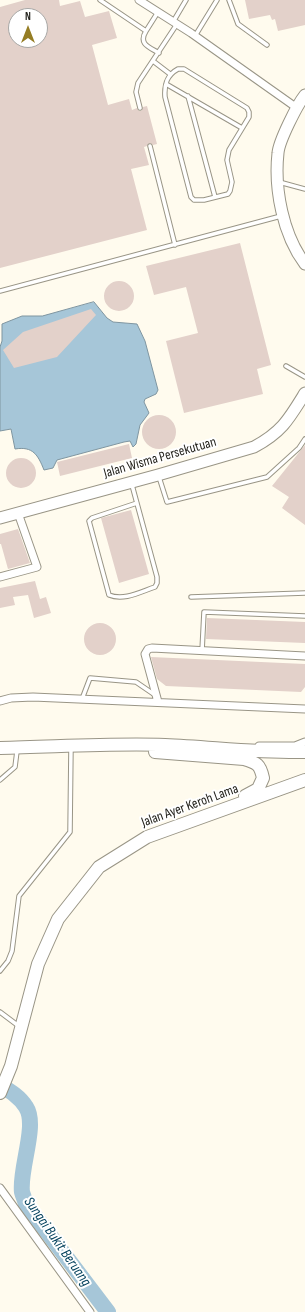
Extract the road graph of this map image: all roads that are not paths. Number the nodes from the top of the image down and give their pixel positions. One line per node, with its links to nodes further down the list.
1 (100, 0): 8 (lane)
2 (139, 0): 6 (street)
3 (186, 0): 7 (lane)
4 (217, 0): 9 (lane)
5 (229, 0): 10 (lane)
6 (158, 12): 7 (street); 8 (lane)
7 (175, 23): 9 (street); 11 (lane)
8 (146, 31): 11 (lane)
9 (195, 36): 18 (street)
10 (267, 45)
11 (159, 53): 12 (lane)
12 (153, 61): 13 (lane); 17 (lane)
13 (170, 74): 14 (lane); 19 (lane)
14 (166, 84): 16 (lane); 23 (lane)
15 (305, 95): 18 (street)
16 (188, 96): 19 (lane); 23 (lane)
17 (140, 108)
18 (297, 108): 21 (street)
19 (242, 128): 23 (lane)
20 (150, 146): 25 (lane)
21 (278, 181): 22 (lane); 24 (street)
22 (305, 189)
23 (215, 197)
24 (283, 216): 25 (lane); 26 (street)
25 (175, 245): 27 (lane)
26 (305, 264)
27 (0, 291)
28 (286, 366): 29 (lane)
29 (305, 377)
30 (305, 393): 32 (street, Jalan Wisma Persekutuan)
31 (305, 439): 32 (lane)
32 (158, 475): 33 (street, Jalan Wisma Persekutuan)
33 (132, 482): 34 (lane); 35 (street, Jalan Wisma Persekutuan)
34 (137, 503): 34 (lane)
35 (18, 513): 36 (street, Jalan Wisma Persekutuan); 37 (street)
36 (0, 518)
37 (0, 577)
38 (305, 593): 39 (lane)
39 (191, 597)
40 (305, 616): 41 (lane)
41 (202, 651): 42 (street); 44 (street)
42 (305, 656)
43 (82, 699): 44 (street); 44 (lane); 45 (street)
44 (157, 699): 46 (street)
45 (0, 701)
46 (305, 709)
47 (305, 742): 49 (street)
48 (88, 745): 49 (main road); 50 (main road); 56 (main road)
49 (165, 745): 53 (main road)
50 (71, 746): 52 (main road); 57 (lane)
51 (0, 748): 52 (main road)
52 (17, 748): 54 (lane)
53 (305, 752)
54 (0, 780)
55 (305, 780): 56 (main road, Jalan Ayer Keroh Lama)
56 (168, 829): 59 (main road, Jalan Ayer Keroh Lama)
57 (0, 971)
58 (0, 1012): 59 (lane)
59 (21, 1028): 60 (main road, Jalan Ayer Keroh Lama)
60 (0, 1093)
61 (2, 1193): 62 (street)
62 (90, 1312)

